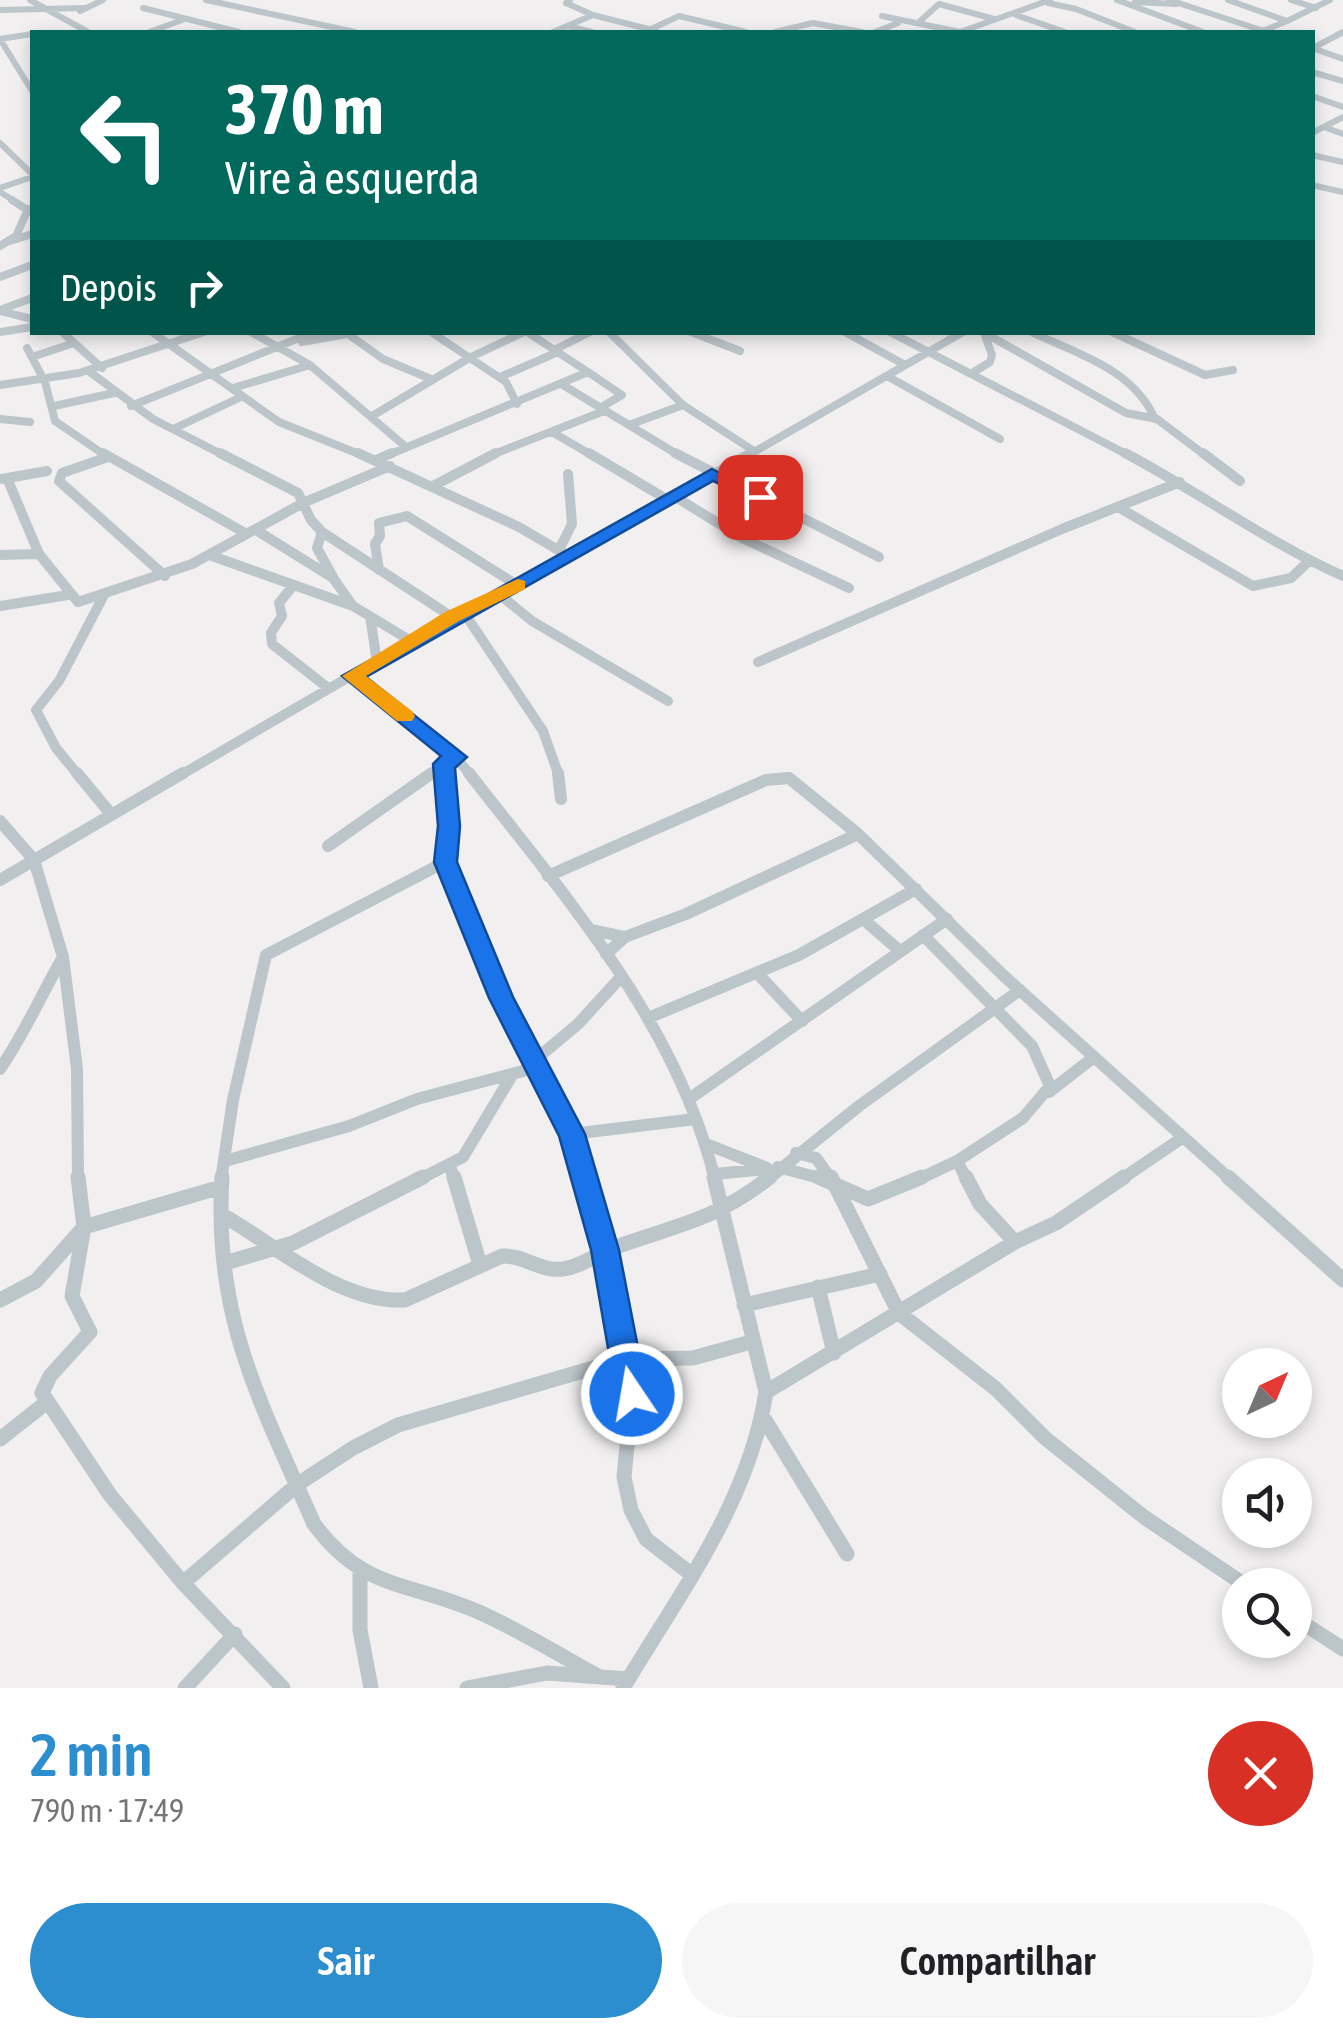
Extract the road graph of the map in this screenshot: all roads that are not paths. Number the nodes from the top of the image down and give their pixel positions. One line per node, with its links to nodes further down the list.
1 (26, 0): 13 (street); 14 (street)
2 (103, 0): 15 (street)
3 (206, 0): 31 (street)
4 (570, 0): 19 (street)
5 (890, 0): 20 (street)
6 (1119, 0): 12 (street); 45 (street)
7 (1169, 0): 12 (street)
8 (1228, 0): 24 (street)
9 (1291, 0): 17 (street)
10 (1330, 0): 17 (street)
11 (1049, 1): 18 (street); 44 (street)
12 (1182, 5): 46 (street)
13 (2, 6): 14 (street)
14 (43, 8): 15 (street); 21 (street)
15 (85, 8): 21 (street)
16 (143, 8): 22 (street)
17 (1316, 8): 24 (street)
18 (1012, 13): 23 (street); 43 (street)
19 (593, 14): 26 (street); 34 (street)
20 (882, 16): 25 (street); 38 (street)
21 (62, 18): 28 (street)
22 (185, 19): 29 (street); 30 (street)
23 (994, 19): 25 (street); 27 (street)
24 (1287, 21): 47 (street)
25 (914, 23): 39 (street); 40 (street)
26 (567, 26): 32 (street); 33 (street)
27 (971, 28): 41 (street); 42 (street)
28 (84, 30)
29 (155, 30)
30 (231, 30)
31 (347, 30)
32 (558, 30)
33 (584, 30)
34 (649, 30): 35 (street)
35 (738, 30)
36 (782, 30): 37 (street)
37 (850, 30)
38 (877, 30)
39 (882, 30)
40 (950, 30)
41 (966, 30)
42 (978, 30)
43 (1059, 30)
44 (1130, 30)
45 (1198, 30)
46 (1259, 30)
47 (1269, 30)
48 (1343, 32): 51 (street)
49 (30, 34): 50 (street)
50 (0, 39): 56 (street)
51 (1315, 47)
52 (1315, 49): 53 (street)
53 (1343, 59)
54 (1315, 73): 55 (street)
55 (1343, 81)
56 (30, 88)
57 (1315, 97): 59 (street)
58 (1315, 97): 60 (street)
59 (1343, 97)
60 (1343, 106)
61 (1343, 116): 63 (street)
62 (1315, 121): 63 (street)
63 (1326, 126): 64 (street); 65 (street)
64 (1315, 132)
65 (1343, 134)
66 (0, 143): 69 (street)
67 (1315, 156): 68 (street)
68 (1343, 162)
69 (30, 173)
70 (30, 176): 72 (street)
71 (1315, 186): 73 (street)
72 (0, 190): 74 (street)
73 (1343, 192)
74 (30, 211): 76 (street)
75 (30, 235): 76 (street)
76 (10, 242): 77 (street)
77 (0, 246)
78 (30, 266): 79 (street)
79 (0, 278)
80 (30, 299): 81 (street)
81 (30, 318)
82 (30, 327): 83 (street)
83 (0, 332)
84 (65, 335): 104 (street)
85 (156, 335): 105 (street)
86 (196, 335): 105 (street)
87 (258, 335): 106 (street)
88 (307, 335): 106 (street)
89 (336, 335): 106 (street)
90 (349, 335): 123 (street)
91 (436, 335): 112 (street)
92 (520, 335): 112 (street)
93 (531, 335): 108 (street)
94 (585, 335): 108 (street)
95 (612, 335): 131 (street)
96 (698, 335): 110 (street)
97 (850, 335): 114 (street)
98 (896, 335): 109 (street)
99 (959, 335): 109 (street)
100 (984, 335): 120 (street)
101 (987, 335): 136 (street)
102 (1037, 335): 136 (street)
103 (1118, 335): 116 (street)
104 (74, 343): 111 (street); 115 (street)
105 (170, 345): 115 (street); 118 (street)
106 (283, 345): 113 (street); 118 (street)
107 (26, 348): 111 (street)
108 (556, 351): 119 (street); 122 (street)
109 (931, 351): 114 (street); 120 (street)
110 (740, 352)
111 (32, 358): 124 (street)
112 (471, 358): 122 (street); 123 (street)
113 (310, 365): 127 (street); 135 (street)
114 (905, 366): 121 (street)
115 (102, 368): 117 (street)
116 (1233, 370)
117 (90, 372): 124 (street); 128 (street)
118 (212, 372): 127 (street); 133 (street)
119 (588, 372): 126 (street); 134 (street)
120 (974, 372): 153 (street)
121 (887, 376): 142 (street); 144 (street)
122 (500, 377): 130 (street)
123 (432, 379): 135 (street)
124 (45, 382): 125 (street); 132 (street)
125 (0, 385)
126 (563, 385): 130 (street); 134 (street)
127 (233, 388): 129 (street)
128 (114, 393): 132 (street); 133 (street)
129 (241, 397): 140 (street); 146 (street)
130 (517, 404): 143 (street)
131 (683, 405): 139 (street); 144 (street)
132 (54, 406): 145 (street)
133 (131, 406): 140 (street)
134 (602, 410): 139 (street); 141 (street)
135 (372, 416): 143 (street)
136 (1155, 418): 152 (street)
137 (0, 420): 138 (street)
138 (30, 422)
139 (629, 425): 150 (street)
140 (174, 429): 156 (street)
141 (552, 432): 154 (street); 155 (street)
142 (1000, 439)
143 (406, 447): 146 (street)
144 (754, 451): 150 (street)
145 (108, 457): 160 (street); 170 (street)
146 (376, 460): 147 (street)
147 (390, 466): 154 (street); 156 (street)
148 (48, 471): 151 (street)
149 (568, 474): 162 (street)
150 (712, 474): 155 (street); 167 (street)
151 (3, 479): 163 (street)
152 (1240, 481)
153 (1180, 482): 157 (street); 168 (street)
154 (434, 486): 162 (street)
155 (671, 498): 166 (street); 175 (street)
156 (303, 503): 158 (street); 159 (street)
157 (1118, 507): 168 (street); 186 (street)
158 (280, 517): 159 (street); 160 (street)
159 (311, 520): 161 (street)
160 (251, 532): 165 (street); 172 (street)
161 (322, 532): 169 (street); 172 (street)
162 (559, 550): 166 (street)
163 (39, 554): 164 (street); 178 (street)
164 (0, 555)
165 (212, 556): 170 (street); 174 (street)
166 (570, 557): 173 (street)
167 (879, 557)
168 (1309, 561): 171 (street)
169 (379, 570): 173 (street); 181 (street)
170 (165, 576): 177 (street)
171 (1343, 576)
172 (333, 578): 180 (street)
173 (517, 585): 176 (street)
174 (292, 587): 180 (street); 188 (street)
175 (849, 588)
176 (499, 594): 181 (street); 189 (street)
177 (104, 596): 178 (street); 182 (street)
178 (73, 599): 179 (street); 182 (street)
179 (0, 606)
180 (353, 606): 183 (street)
181 (458, 614): 184 (street); 191 (street)
182 (92, 616): 192 (street)
183 (370, 616): 184 (street); 185 (street)
184 (411, 642): 185 (street)
185 (377, 662): 187 (street)
186 (758, 662)
187 (352, 676): 188 (street); 190 (street)
188 (328, 688): 192 (street)
189 (668, 700)
190 (450, 761): 195 (street); 197 (street); 198 (street)
191 (562, 799)
192 (111, 814): 196 (street)
193 (0, 821): 196 (street)
194 (858, 834): 198 (street); 200 (street); 205 (street)
195 (328, 846)
196 (34, 860): 199 (street); 208 (street)
197 (446, 862): 216 (street); 226 (street)
198 (548, 876): 203 (street)
199 (0, 880)
200 (916, 889): 201 (street); 202 (street)
201 (862, 918): 206 (street); 209 (street)
202 (947, 919): 204 (street); 211 (street)
203 (592, 930): 205 (street); 207 (street)
204 (923, 935): 206 (street); 212 (street)
205 (625, 938): 207 (street)
206 (900, 952): 214 (street)
207 (606, 954): 210 (street)
208 (63, 958): 217 (street); 235 (street)
209 (757, 972): 213 (street); 214 (street)
210 (621, 977): 213 (street); 216 (street)
211 (1020, 990): 212 (street); 215 (street)
212 (998, 1007): 219 (street); 225 (street)
213 (648, 1018): 220 (street)
214 (802, 1022): 220 (street)
215 (1094, 1057): 219 (street); 223 (street)
216 (534, 1059): 218 (street); 222 (street)
217 (0, 1070)
218 (512, 1075): 226 (street); 228 (street)
219 (1050, 1092): 227 (street)
220 (690, 1099): 221 (street)
221 (696, 1119): 222 (street); 224 (street)
222 (572, 1134): 238 (street)
223 (1182, 1138): 236 (street); 242 (street)
224 (706, 1144): 229 (street); 230 (street)
225 (796, 1154): 229 (street); 231 (street)
226 (225, 1160): 232 (street)
227 (957, 1161): 231 (street); 236 (street)
228 (450, 1165): 237 (street); 240 (street)
229 (774, 1168): 230 (street); 231 (street); 233 (street)
230 (715, 1174): 233 (street)
231 (832, 1180): 241 (street)
232 (221, 1187): 234 (street); 235 (street)
233 (723, 1211): 238 (street); 245 (street)
234 (224, 1216): 237 (street); 239 (street)
235 (84, 1227): 244 (street); 251 (street)
236 (1016, 1242): 246 (street)
237 (275, 1249): 239 (street); 240 (street)
238 (605, 1250): 240 (street); 249 (street)
239 (225, 1263): 254 (street)
240 (480, 1265)
241 (880, 1274): 243 (street); 246 (street)
242 (1343, 1280)
243 (818, 1286): 245 (street); 248 (street)
244 (0, 1300)
245 (744, 1304): 247 (street)
246 (899, 1313): 248 (street); 256 (street)
247 (751, 1342): 249 (street); 250 (street)
248 (834, 1353): 250 (street)
249 (624, 1359): 254 (street); 258 (street)
250 (766, 1392): 252 (street)
251 (47, 1402): 253 (street); 259 (street)
252 (765, 1420): 255 (street); 258 (street)
253 (0, 1439)
254 (298, 1484): 257 (street); 259 (street)
255 (846, 1554)
256 (1222, 1570)
257 (360, 1572): 263 (street); 267 (street)
258 (692, 1574): 264 (street)
259 (183, 1583): 261 (street)
260 (1312, 1629): 262 (street)
261 (235, 1634): 265 (street); 266 (street)
262 (1343, 1649)
263 (598, 1676): 264 (street); 268 (street)
264 (626, 1684)
265 (185, 1688)
266 (283, 1688)
267 (371, 1688)
268 (467, 1688)

